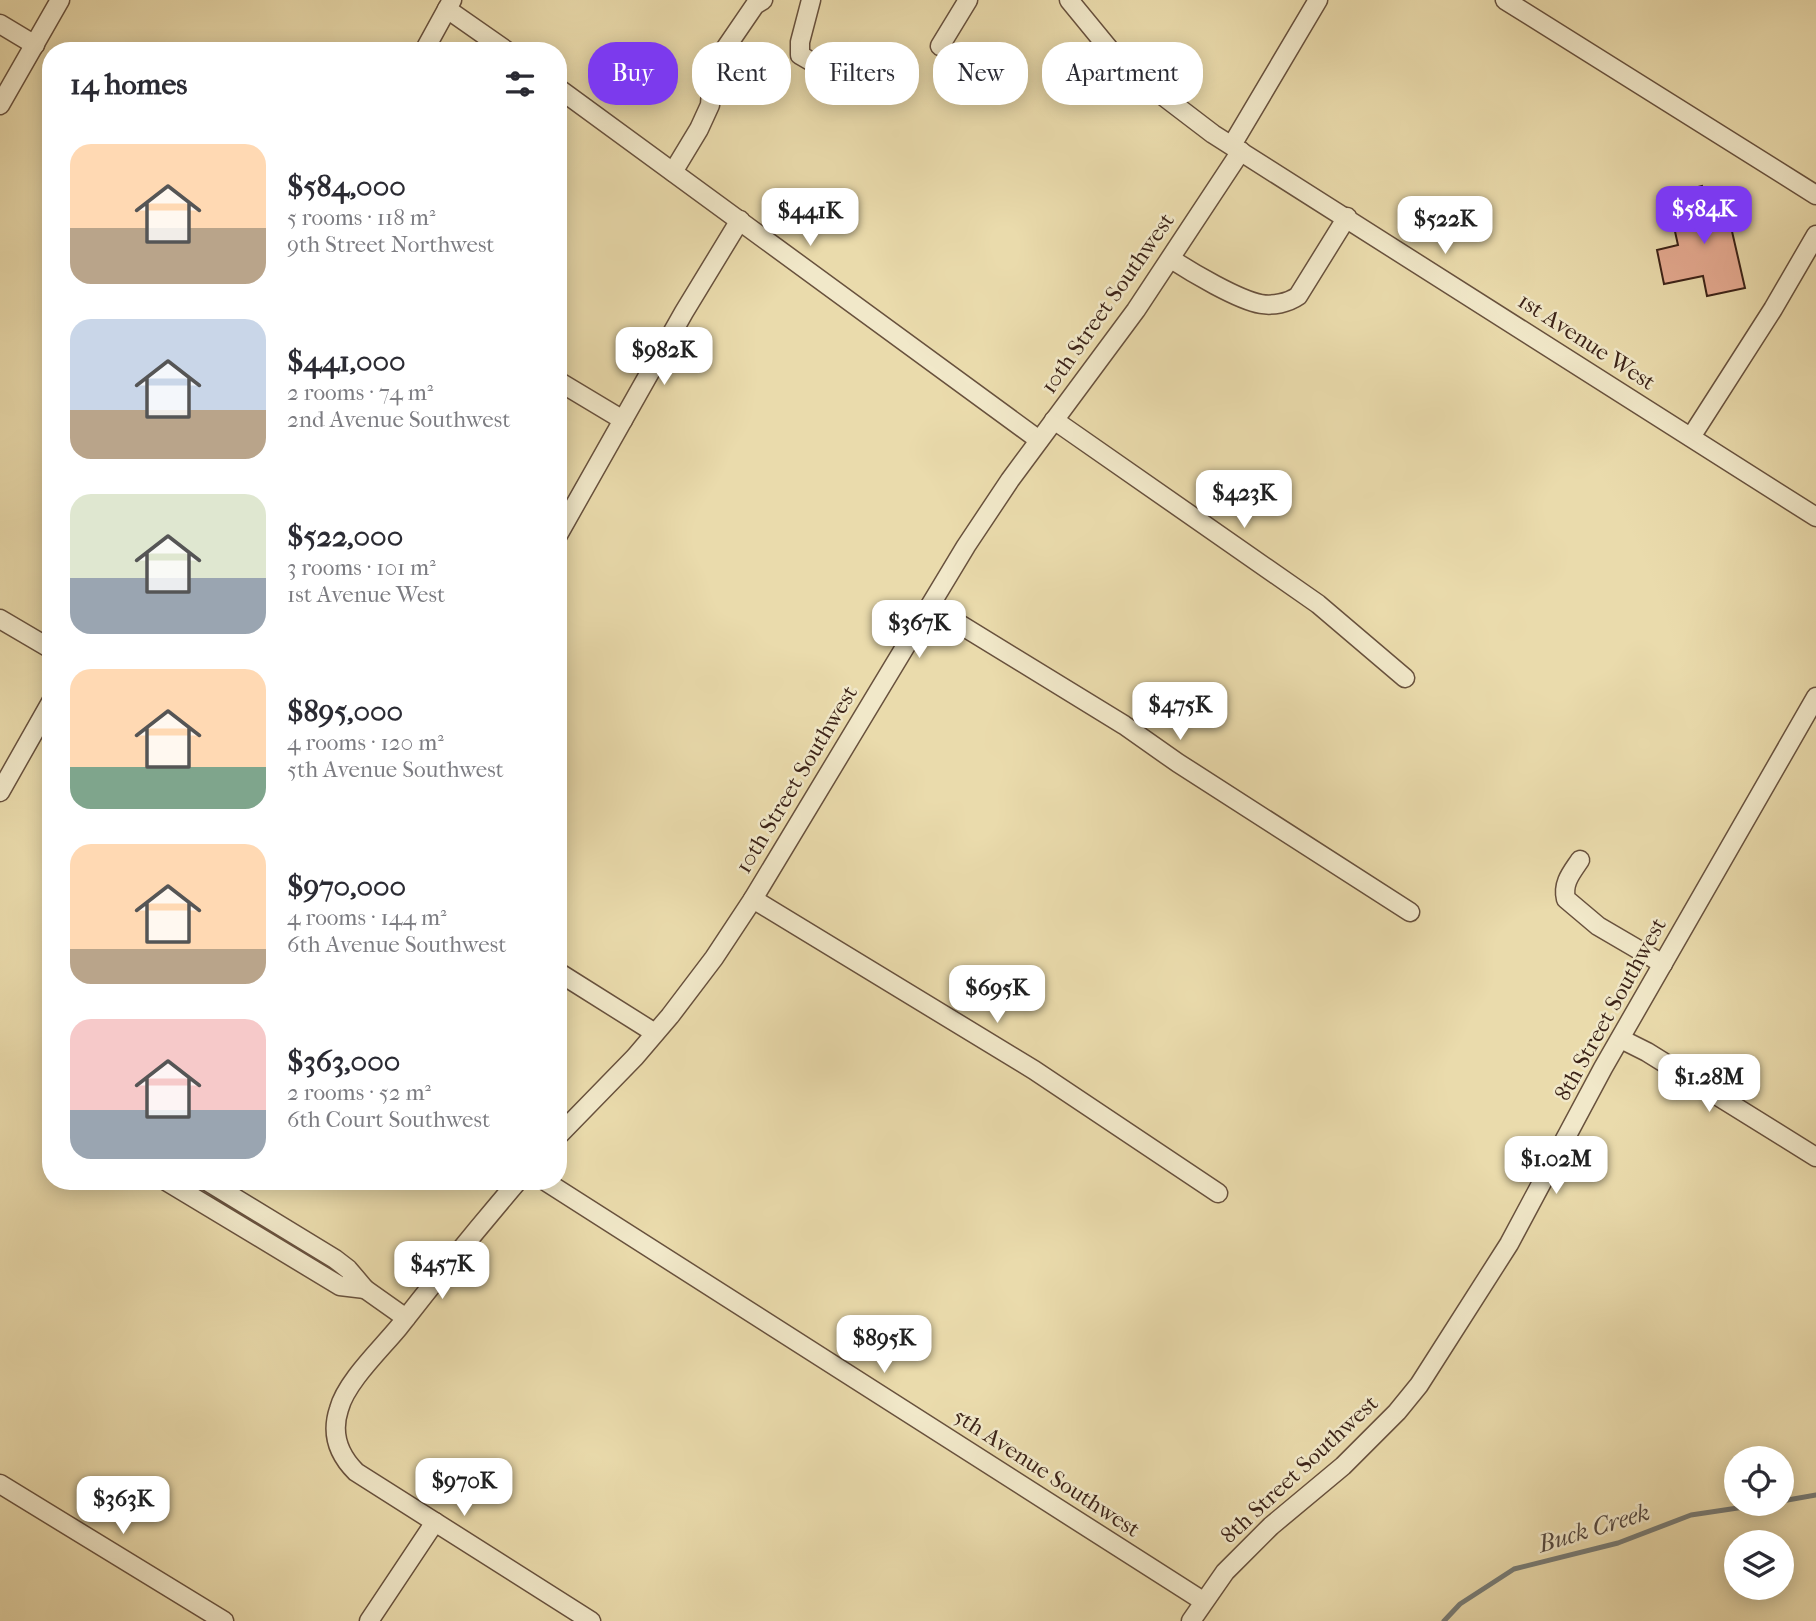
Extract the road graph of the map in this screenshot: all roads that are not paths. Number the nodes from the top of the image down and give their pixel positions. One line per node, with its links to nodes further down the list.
1 (60, 0): 13 (street)
2 (763, 0): 18 (street)
3 (811, 0): 14 (street)
4 (968, 0): 12 (street)
5 (1069, 0): 17 (street, 1st Avenue West)
6 (1318, 0): 17 (street, 10th Street Southwest)
7 (1505, 0): 19 (street)
8 (449, 5): 10 (street); 11 (street)
9 (0, 24): 13 (street)
10 (429, 42)
11 (496, 42)
12 (942, 42)
13 (35, 45): 16 (street)
14 (805, 58)
15 (567, 95): 18 (street)
16 (0, 105)
17 (1237, 148): 20 (street, 1st Avenue West); 23 (street, 10th Street Southwest)
18 (673, 172): 21 (street)
19 (1816, 195)
20 (1347, 217): 23 (street); 27 (street, 1st Avenue West)
21 (740, 220): 25 (street); 28 (street)
22 (1816, 234): 27 (street)
23 (1171, 259): 26 (street, 10th Street Southwest)
24 (567, 386): 25 (street)
25 (623, 420): 30 (street)
26 (1054, 421): 28 (street, 10th Street Southwest); 34 (street)
27 (1691, 437): 29 (street, 1st Avenue West)
28 (1039, 440): 31 (street, 10th Street Southwest)
29 (1816, 517)
30 (567, 519)
31 (930, 606): 39 (street, 10th Street Southwest); 40 (street)
32 (0, 620): 33 (street)
33 (42, 644)
34 (1405, 678)
35 (1816, 697): 41 (street, 8th Street Southwest)
36 (42, 718): 37 (street)
37 (0, 792)
38 (1580, 860): 41 (street)
39 (753, 899): 43 (street, 10th Street Southwest); 51 (street)
40 (1410, 912)
41 (1663, 964): 44 (street, 8th Street Southwest)
42 (567, 978): 43 (street)
43 (655, 1033): 45 (street, 10th Street Southwest)
44 (1621, 1039): 46 (street); 56 (street, 8th Street Southwest)
45 (567, 1126)
46 (1816, 1157)
47 (181, 1190): 52 (street)
48 (222, 1190): 52 (street)
49 (510, 1190): 53 (street)
50 (559, 1190): 56 (street, 5th Avenue Southwest)
51 (1218, 1193)
52 (365, 1289): 53 (street)
53 (406, 1318): 55 (street)
54 (0, 1485): 57 (street)
55 (435, 1521): 58 (street); 59 (street)
56 (1203, 1601): 60 (street, 8th Street Southwest)
57 (224, 1621)
58 (369, 1621)
59 (591, 1621)
60 (1191, 1621)

